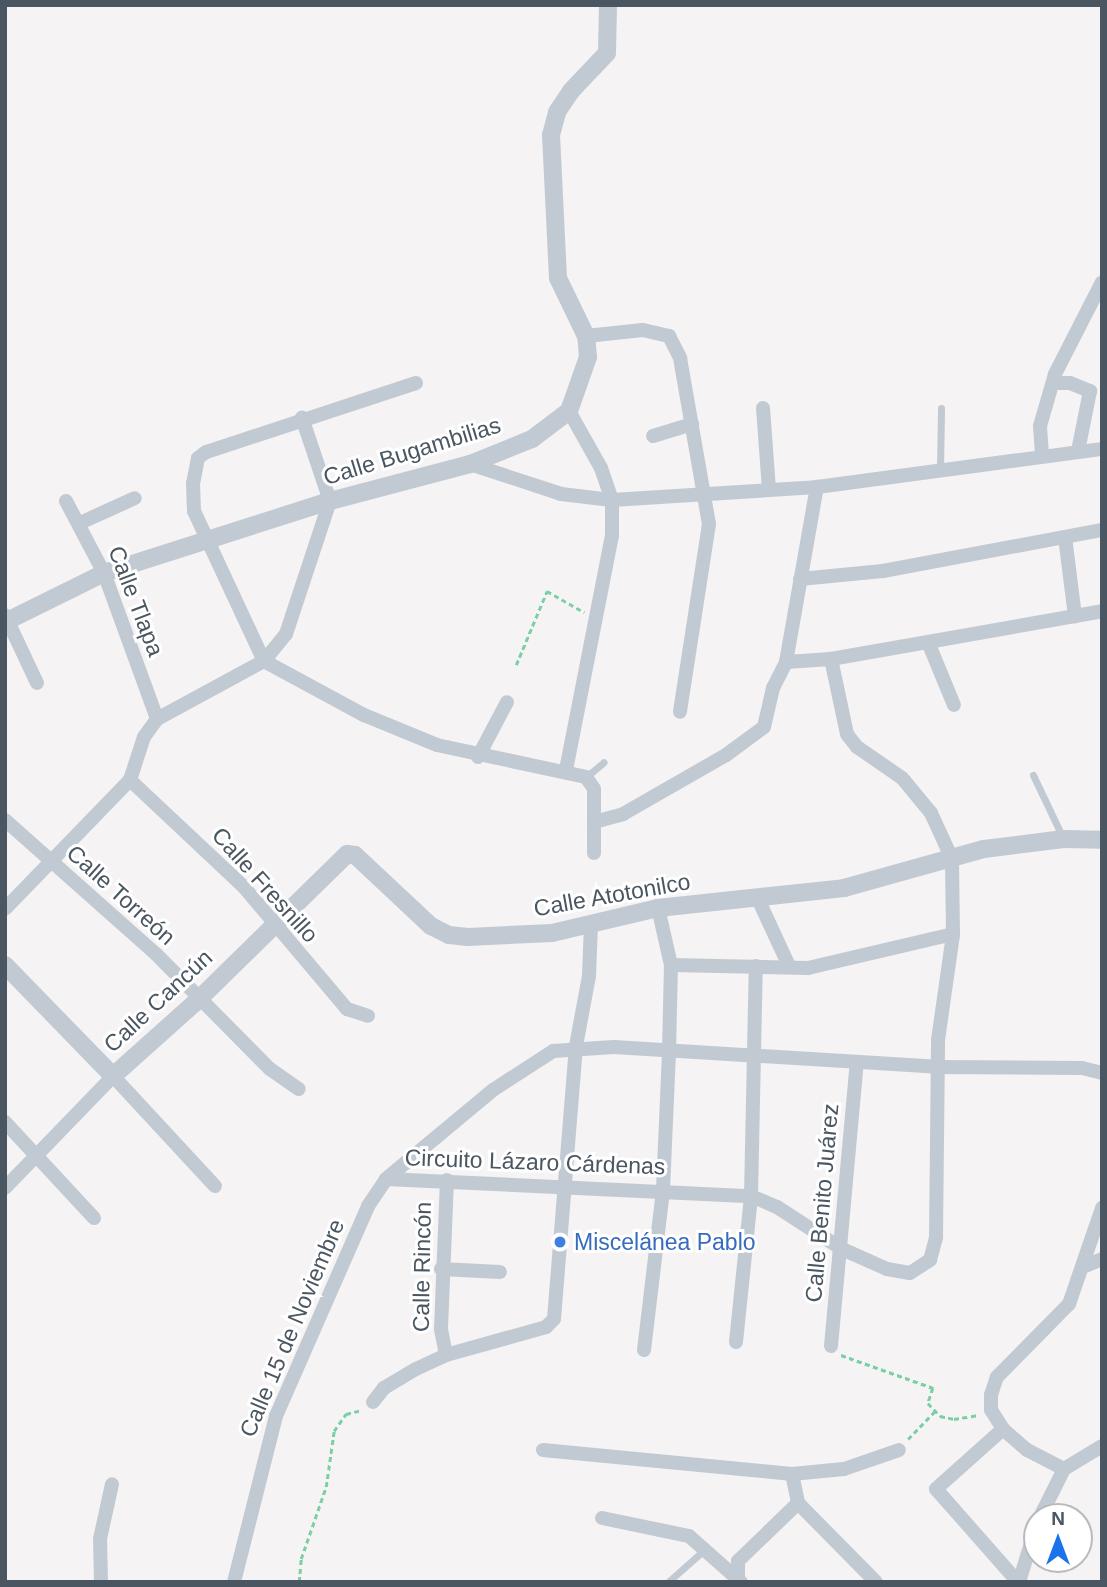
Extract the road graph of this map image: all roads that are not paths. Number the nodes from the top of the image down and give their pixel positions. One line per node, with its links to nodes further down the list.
1 (608, 5): 3 (street, Calle Bugambilias)
2 (1102, 282): 5 (street)
3 (586, 335): 8 (street, Calle Bugambilias); 10 (street)
4 (416, 383): 9 (street)
5 (1055, 383): 13 (street); 14 (street)
6 (763, 408): 18 (street)
7 (941, 408): 16 (lane)
8 (569, 411): 15 (street, Calle Bugambilias); 21 (street)
9 (302, 418): 23 (street); 27 (street)
10 (692, 424): 11 (street); 19 (street)
11 (653, 436)
12 (1102, 449): 13 (street)
13 (1078, 451): 14 (street)
14 (1042, 454): 16 (street)
15 (470, 464): 21 (street); 23 (street, Calle Bugambilias)
16 (940, 468): 17 (street)
17 (817, 487): 18 (street); 29 (street)
18 (769, 490): 19 (street)
19 (706, 493): 21 (street); 40 (street)
20 (135, 498): 24 (street)
21 (611, 500): 44 (street)
22 (66, 501): 24 (street, Calle Tlapa)
23 (330, 501): 27 (street, Calle Bugambilias); 35 (street)
24 (80, 523): 28 (street, Calle Tlapa)
25 (1102, 530): 26 (street)
26 (1065, 537): 29 (street); 31 (street)
27 (206, 540): 28 (street, Calle Bugambilias); 35 (street)
28 (104, 573): 32 (street, Calle Bugambilias); 41 (street, Calle Tlapa)
29 (800, 579): 36 (street)
30 (1102, 611): 31 (street)
31 (1075, 617): 33 (street)
32 (6, 619): 37 (street)
33 (928, 642): 34 (street); 39 (street)
34 (831, 659): 36 (street); 54 (street)
35 (264, 661): 41 (street); 42 (street)
36 (786, 662): 49 (street)
37 (37, 683)
38 (507, 702): 42 (street)
39 (954, 705)
40 (680, 712)
41 (157, 719): 47 (street)
42 (478, 757): 44 (street)
43 (604, 762): 46 (lane)
44 (566, 770): 46 (street)
45 (1033, 775): 50 (lane)
46 (586, 777): 49 (street)
47 (130, 780): 55 (street); 59 (street, Calle Fresnillo)
48 (5, 820): 55 (street, Calle Torreón)
49 (594, 822): 52 (street)
50 (1063, 839): 51 (street, Calle Atotonilco); 54 (street, Calle Atotonilco)
51 (1102, 840)
52 (594, 853)
53 (347, 854): 59 (street, Calle Cancún); 60 (street, Calle Atotonilco)
54 (952, 859): 56 (street, Calle Atotonilco); 61 (street)
55 (50, 862): 58 (street); 66 (street, Calle Torreón)
56 (759, 901): 57 (street, Calle Atotonilco); 65 (street)
57 (658, 908): 60 (street, Calle Atotonilco); 63 (street)
58 (5, 909)
59 (272, 924): 66 (street, Calle Cancún); 67 (street, Calle Fresnillo)
60 (591, 924): 68 (street)
61 (953, 934): 65 (street); 72 (street)
62 (5, 965): 74 (street)
63 (671, 965): 64 (street); 69 (street)
64 (756, 966): 65 (street); 70 (street)
65 (789, 966)
66 (198, 1000): 74 (street, Calle Cancún); 75 (street, Calle Torreón)
67 (368, 1016)
68 (576, 1046): 69 (street, Circuito Lázaro Cárdenas); 78 (street, Circuito Lázaro Cárdenas); 81 (street)
69 (669, 1052): 70 (street, Circuito Lázaro Cárdenas); 83 (street)
70 (757, 1056): 71 (street, Circuito Lázaro Cárdenas); 84 (street)
71 (857, 1063): 72 (street, Circuito Lázaro Cárdenas); 87 (street, Calle Benito Juárez)
72 (937, 1067): 73 (street, Circuito Lázaro Cárdenas); 87 (street, Circuito Lázaro Cárdenas)
73 (1102, 1073)
74 (113, 1076): 77 (street, Calle Cancún); 80 (street)
75 (299, 1089)
76 (5, 1122): 77 (street)
77 (36, 1154): 82 (street, Calle Cancún); 86 (street)
78 (386, 1179): 79 (street, Circuito Lázaro Cárdenas); 110 (street, Calle 15 de Noviembre)
79 (446, 1180): 81 (street, Circuito Lázaro Cárdenas); 90 (street, Calle Rincón)
80 (215, 1186)
81 (568, 1186): 83 (street, Circuito Lázaro Cárdenas); 95 (street)
82 (5, 1188)
83 (663, 1191): 84 (street, Circuito Lázaro Cárdenas); 94 (street)
84 (751, 1195): 87 (street, Circuito Lázaro Cárdenas); 92 (street)
85 (1102, 1208): 89 (street)
86 (94, 1218)
87 (842, 1249): 93 (street, Calle Benito Juárez)
88 (1102, 1259): 89 (street)
89 (1084, 1266): 97 (street)
90 (441, 1269): 91 (street); 95 (street, Calle Rincón)
91 (500, 1272)
92 (736, 1342)
93 (831, 1346)
94 (644, 1350)
95 (446, 1355): 96 (street)
96 (373, 1402)
97 (1003, 1429): 101 (street); 113 (street)
98 (1102, 1446): 101 (street)
99 (543, 1450): 102 (street)
100 (899, 1450): 102 (street)
101 (1064, 1469): 105 (street)
102 (792, 1474): 104 (street)
103 (112, 1484): 109 (street)
104 (798, 1503): 108 (street); 112 (street)
105 (1047, 1503)
106 (602, 1518): 107 (street)
107 (706, 1548): 108 (street); 111 (lane)
108 (740, 1581)
109 (101, 1582)
110 (234, 1582)
111 (668, 1582)
112 (876, 1582)
113 (1018, 1582)

